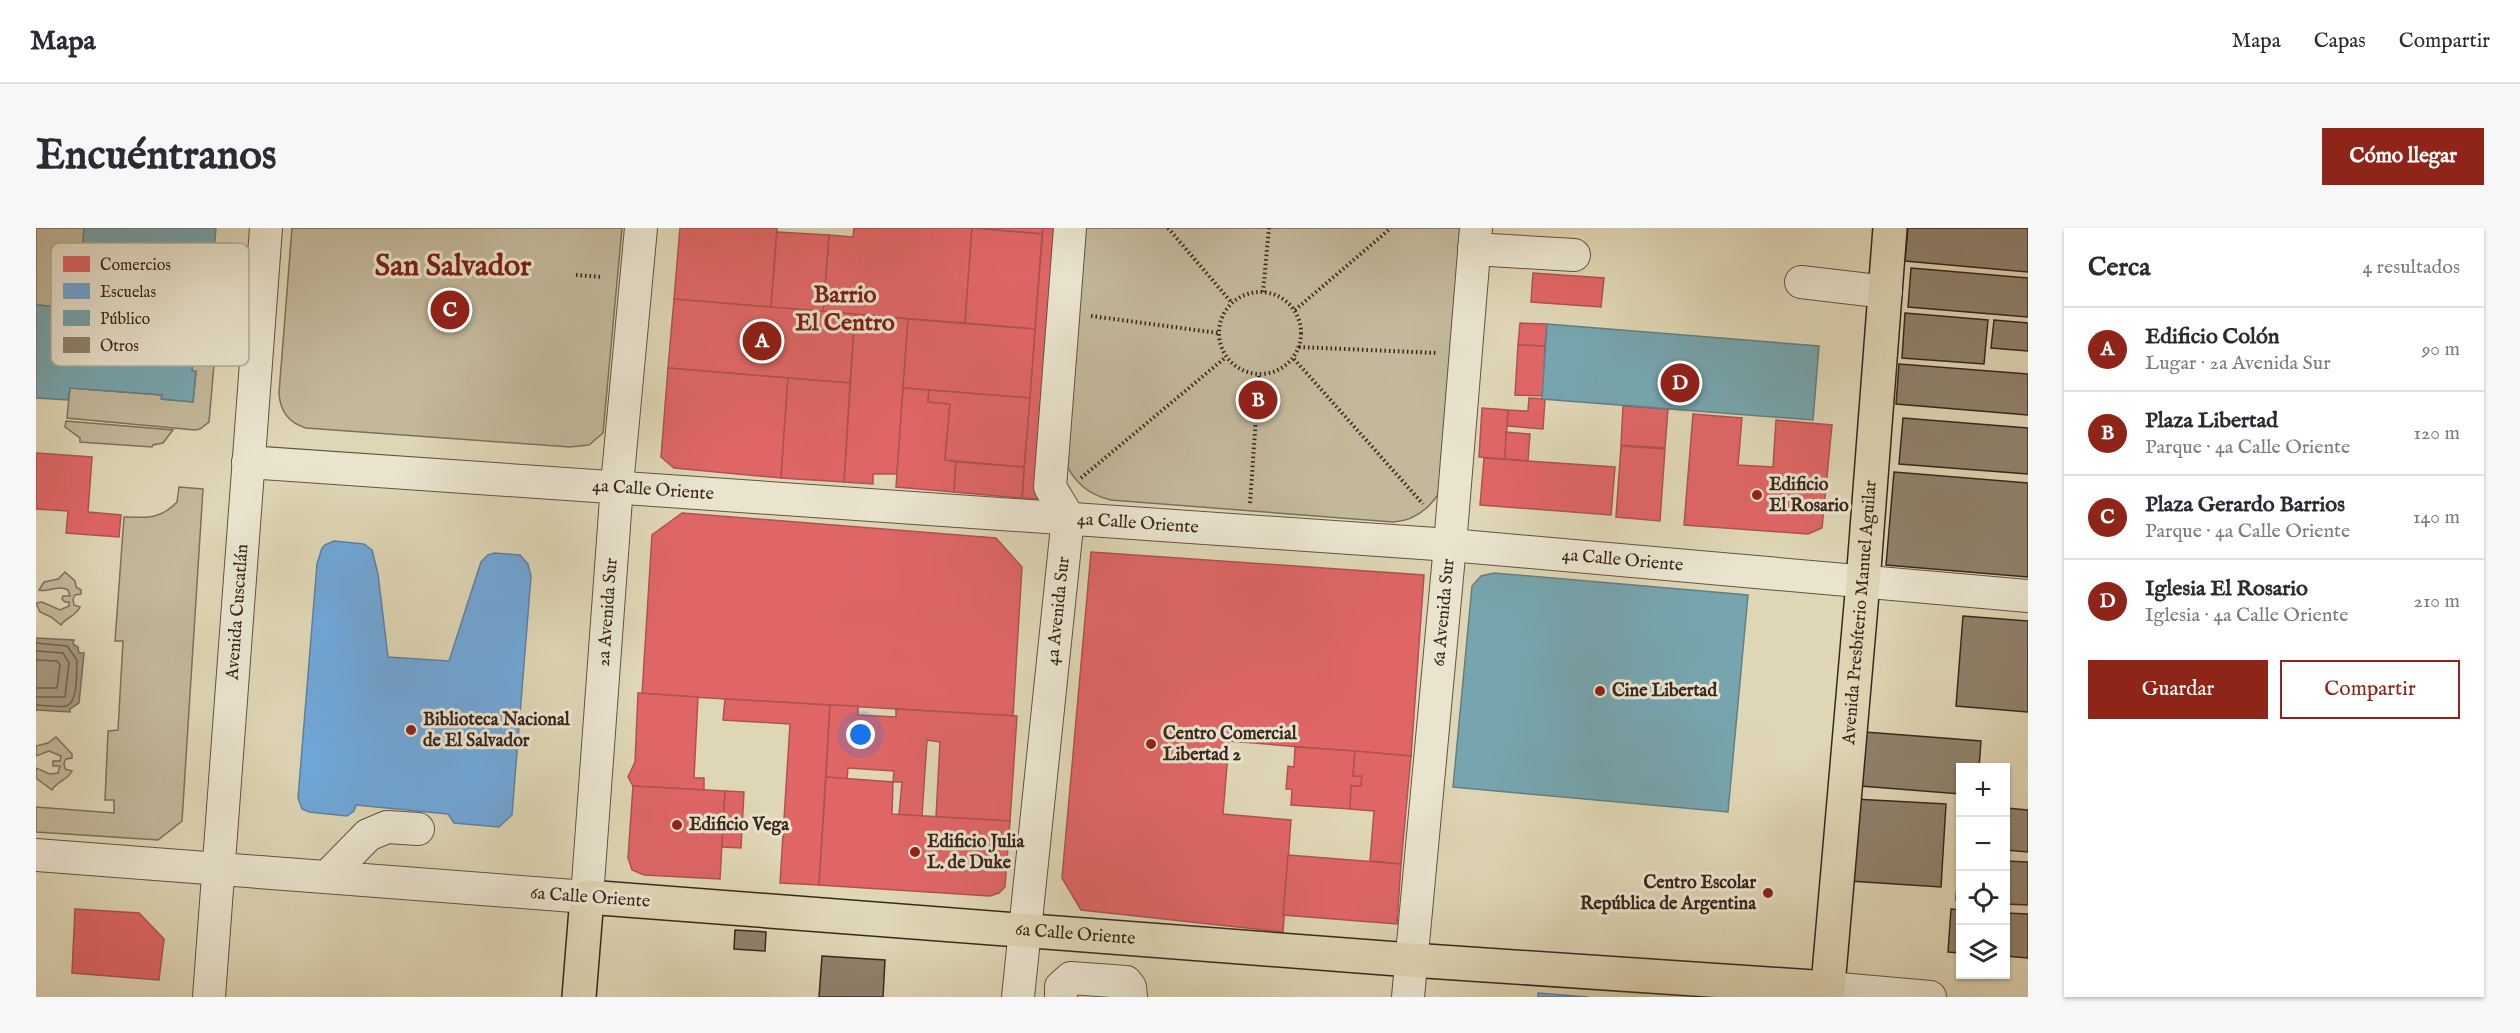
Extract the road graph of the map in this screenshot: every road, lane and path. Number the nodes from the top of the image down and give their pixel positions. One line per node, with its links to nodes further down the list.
1 (266, 228): 24 (street, Avenida Cuscatlán)
2 (642, 228): 25 (street, 2a Avenida Sur)
3 (1070, 228): 17 (street, 4a Avenida Sur)
4 (1168, 228): 15 (path)
5 (1269, 228): 13 (path)
6 (1391, 228): 16 (path)
7 (1890, 228): 14 (main road, Avenida Presbíterio Manuel Aguilar)
8 (1475, 238): 9 (street); 20 (street, 6a Avenida Sur)
9 (1574, 255)
10 (576, 275): 11 (path)
11 (603, 278)
12 (1801, 282): 14 (street)
13 (1263, 292): 15 (path); 16 (path)
14 (1886, 292): 29 (main road, Avenida Presbíterio Manuel Aguilar)
15 (1232, 303): 18 (path)
16 (1295, 310): 19 (path)
17 (1063, 312): 18 (path); 26 (street, 4a Avenida Sur)
18 (1218, 333): 21 (path)
19 (1299, 347): 20 (path); 22 (path)
20 (1465, 355): 28 (street, 6a Avenida Sur)
21 (1226, 357): 23 (path); 26 (path)
22 (1294, 359): 23 (path); 28 (path)
23 (1259, 375): 27 (path)
24 (248, 462): 25 (street, 4a Calle Oriente); 33 (street, Avenida Cuscatlán)
25 (617, 486): 26 (street, 4a Calle Oriente); 35 (street, 2a Avenida Sur)
26 (1061, 506): 27 (street, 4a Calle Oriente); 36 (street, 4a Avenida Sur)
27 (1248, 530): 28 (street, 4a Calle Oriente)
28 (1450, 537): 29 (street, 4a Calle Oriente); 38 (street, 6a Avenida Sur)
29 (1863, 582): 30 (street, 4a Calle Oriente); 41 (main road, Avenida Presbíterio Manuel Aguilar)
30 (2028, 596)
31 (418, 829): 34 (street)
32 (36, 855): 33 (street, 6a Calle Oriente)
33 (220, 870): 34 (street, 6a Calle Oriente); 42 (street, Avenida Cuscatlán)
34 (327, 877): 35 (street, 6a Calle Oriente)
35 (587, 897): 36 (main road, 6a Calle Oriente); 43 (main road, 2a Avenida Sur)
36 (1024, 930): 37 (main road, 6a Calle Oriente); 44 (street, 4a Avenida Sur)
37 (1103, 936): 38 (main road, 6a Calle Oriente); 39 (street)
38 (1412, 960): 40 (main road, 6a Calle Oriente); 47 (street, 6a Avenida Sur)
39 (1100, 979): 45 (street); 46 (street)
40 (1706, 989): 41 (main road, 6a Calle Oriente)
41 (1828, 993): 48 (street, 6a Calle Oriente)
42 (209, 997)
43 (579, 997)
44 (1018, 997)
45 (1060, 997)
46 (1131, 997)
47 (1408, 997)
48 (1930, 997)

